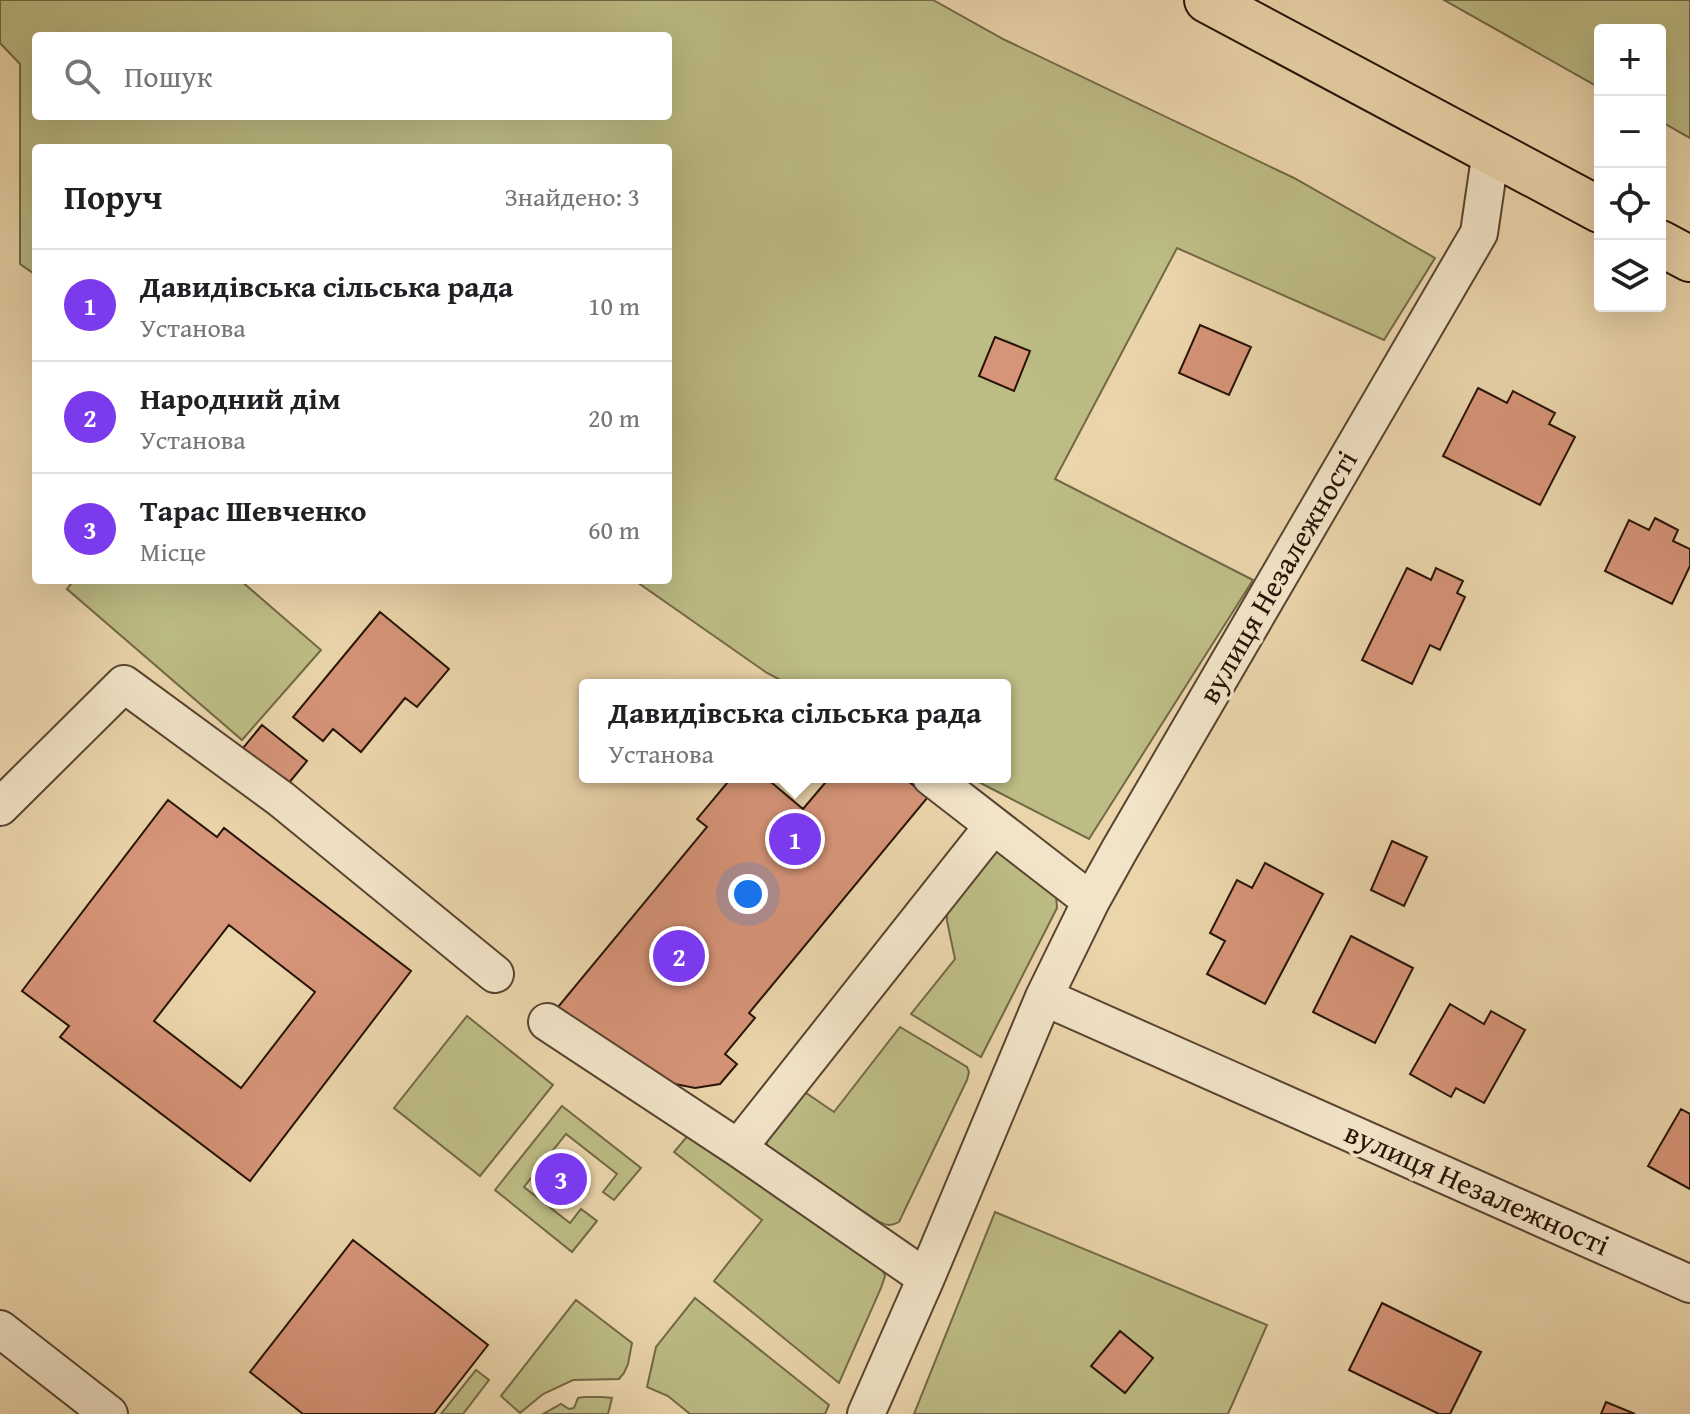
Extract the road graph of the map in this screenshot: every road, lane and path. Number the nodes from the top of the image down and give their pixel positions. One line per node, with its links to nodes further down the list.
1 (1207, 0): 2 (main road)
2 (1491, 151): 3 (main road); 9 (street, вулиця Незалежності)
3 (1594, 207)
4 (1666, 246): 5 (main road)
5 (1690, 259)
6 (939, 783): 8 (street)
7 (0, 807): 10 (street)
8 (993, 826): 9 (street); 13 (street)
9 (1091, 901): 11 (street, вулиця Незалежності)
10 (495, 974)
11 (1044, 997): 14 (street, вулиця Незалежності); 15 (street, вулиця Незалежності)
12 (547, 1022): 13 (street)
13 (738, 1148): 14 (street)
14 (926, 1278): 18 (street, вулиця Незалежності)
15 (1690, 1284)
16 (0, 1329): 17 (street)
17 (109, 1414)
18 (866, 1414)

